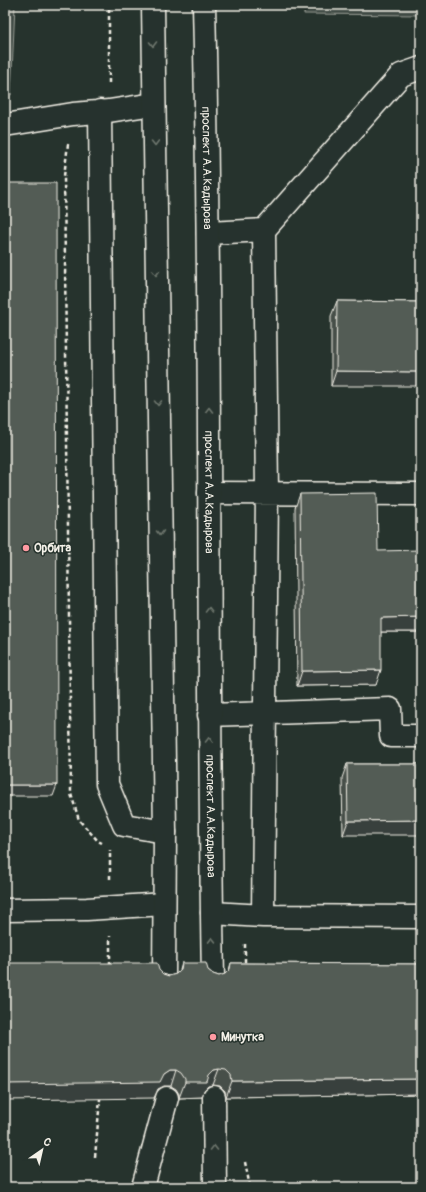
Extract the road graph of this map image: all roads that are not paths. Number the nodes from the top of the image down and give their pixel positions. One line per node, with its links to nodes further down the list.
1 (153, 5): 4 (main road, one-way to 4)
2 (204, 5): 8 (main road, проспект А.А.Кадырова)
3 (421, 68): 7 (main road)
4 (154, 104): 5 (main road); 15 (main road, one-way to 15)
5 (100, 111): 6 (main road); 15 (main road)
6 (5, 125)
7 (264, 230): 8 (main road); 9 (main road)
8 (208, 233): 10 (main road, проспект А.А.Кадырова, one-way to 8)
9 (267, 492): 10 (main road); 11 (main road); 12 (main road)
10 (209, 493): 13 (main road, проспект А.А.Кадырова, one-way to 10)
11 (421, 494)
12 (265, 713): 13 (main road); 14 (main road); 19 (main road)
13 (209, 715): 18 (main road, проспект А.А.Кадырова, one-way to 13)
14 (421, 736)
15 (165, 832): 16 (main road)
16 (164, 904): 17 (main road); 21 (main road)
17 (5, 910)
18 (212, 913): 19 (main road); 22 (main road, проспект А.А.Кадырова, one-way to 18)
19 (264, 916): 20 (main road)
20 (421, 918)
21 (164, 979)
22 (213, 979)
23 (214, 1097): 24 (main road, one-way to 23)
24 (215, 1186)
25 (143, 1187): 26 (main road)
26 (158, 1187)

